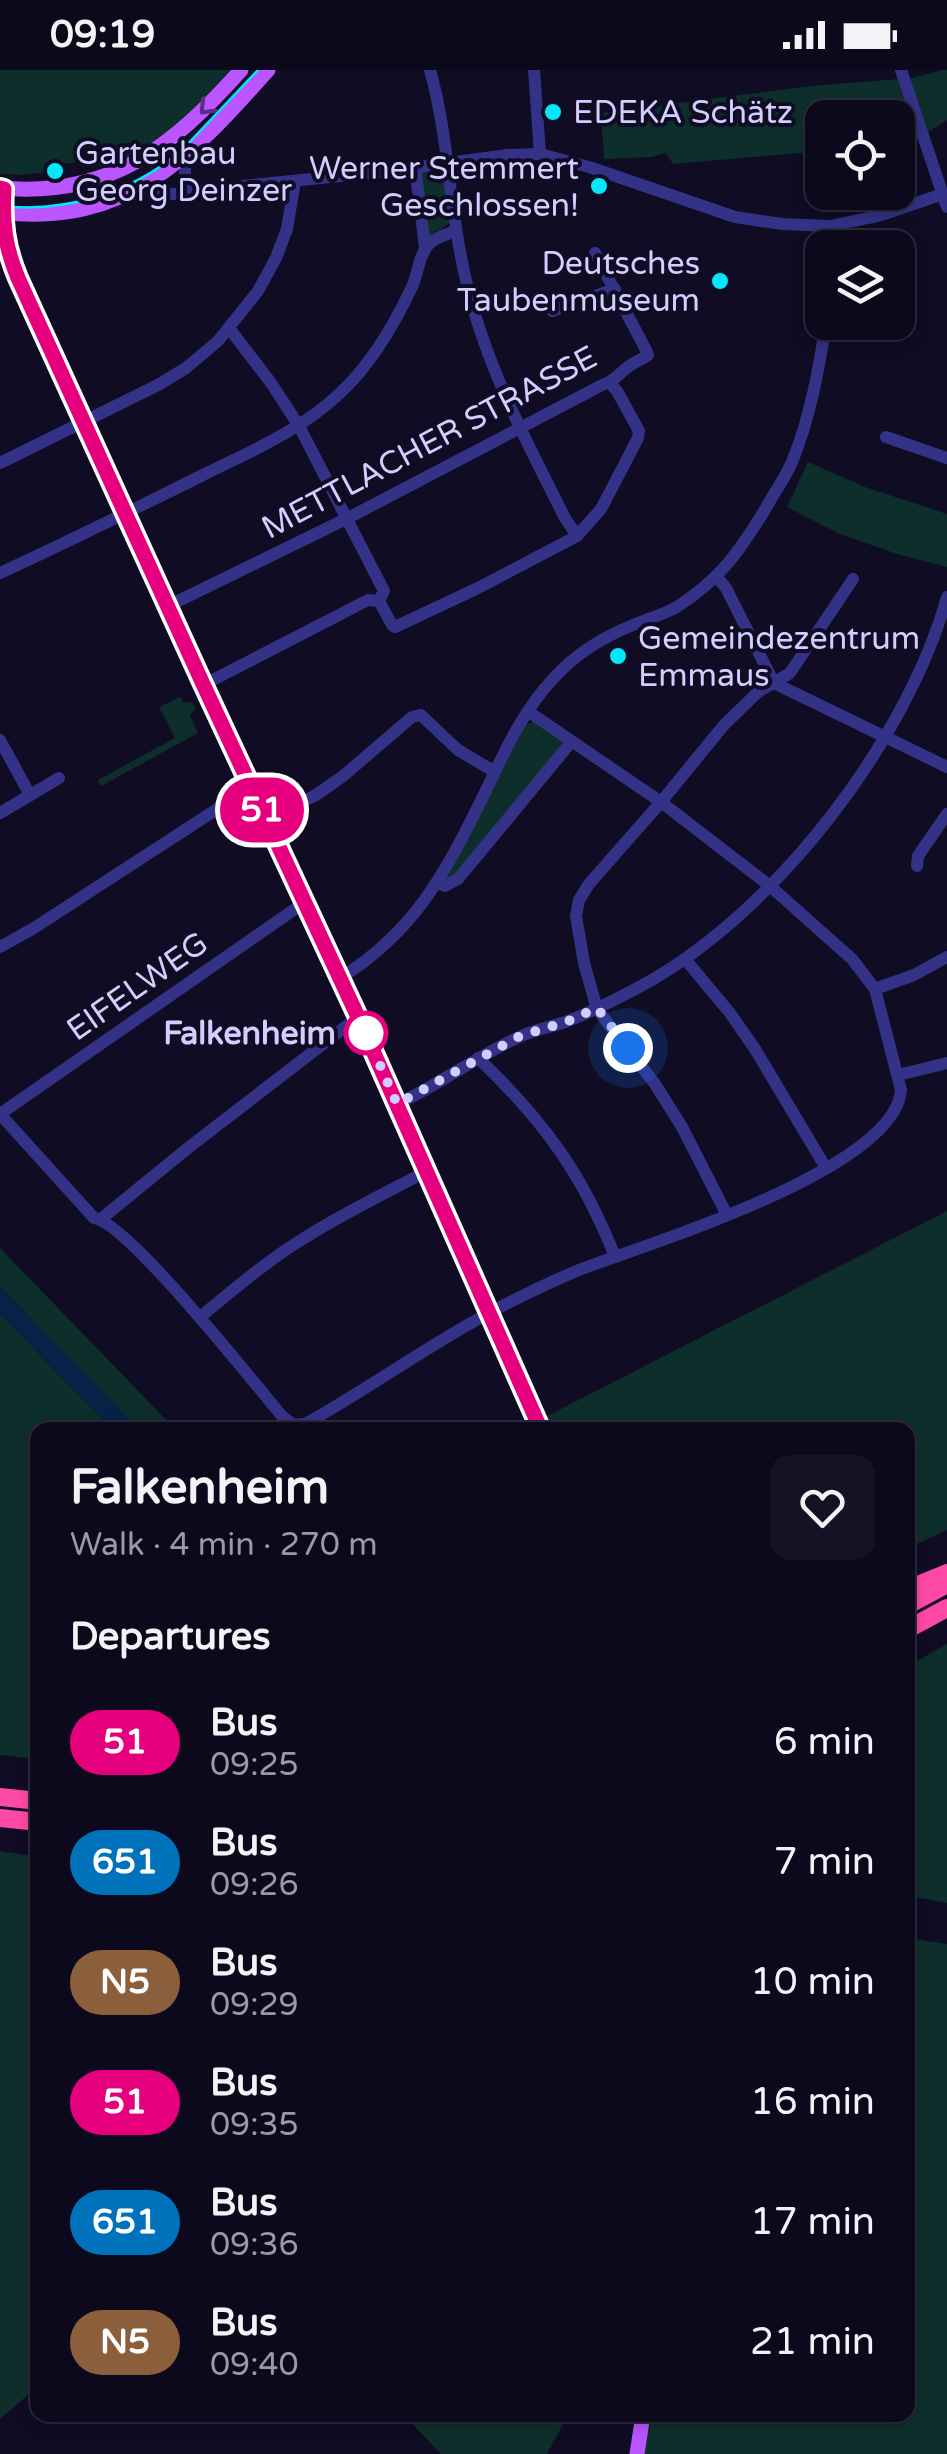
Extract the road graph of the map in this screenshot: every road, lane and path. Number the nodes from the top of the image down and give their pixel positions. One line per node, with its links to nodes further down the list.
1 (242, 70): 13 (main road, one-way to 13)
2 (268, 70): 7 (main road)
3 (430, 70): 8 (street)
4 (534, 70): 6 (street)
5 (902, 70): 9 (street)
6 (540, 154): 8 (street); 17 (street)
7 (185, 157): 12 (main road); 14 (street)
8 (446, 162): 10 (street); 19 (street)
9 (940, 165): 15 (street)
10 (415, 166): 11 (street); 20 (street)
11 (296, 181): 14 (street); 24 (street)
12 (140, 187): 14 (street); 16 (main road)
13 (2, 189): 16 (main road)
14 (193, 191)
15 (945, 200): 17 (street)
16 (1, 212): 27 (main road)
17 (830, 226): 18 (street)
18 (830, 230)
19 (456, 231): 20 (street); 29 (street)
20 (425, 248): 28 (street)
21 (595, 253): 22 (street, METTLACHER STRASSE)
22 (614, 289): 23 (street, METTLACHER STRASSE); 26 (street, METTLACHER STRASSE)
23 (552, 312)
24 (229, 328): 27 (street); 28 (street)
25 (822, 340): 37 (street)
26 (610, 383): 29 (street, METTLACHER STRASSE); 35 (street)
27 (84, 422): 32 (street); 33 (main road)
28 (300, 426): 33 (street); 34 (street)
29 (520, 429): 34 (street, METTLACHER STRASSE); 35 (street)
30 (886, 437): 31 (street)
31 (947, 458)
32 (0, 463)
33 (126, 514): 36 (street); 41 (main road)
34 (348, 518): 40 (street); 41 (street, METTLACHER STRASSE)
35 (577, 536): 40 (street)
36 (0, 573)
37 (718, 577): 42 (street); 44 (street)
38 (853, 579): 42 (street)
39 (947, 597): 45 (street)
40 (379, 601): 43 (street)
41 (168, 606): 43 (main road)
42 (774, 683): 45 (street); 53 (street)
43 (203, 684): 51 (main road)
44 (529, 712): 47 (street); 49 (street)
45 (886, 737): 48 (street); 59 (street)
46 (0, 740): 52 (street)
47 (572, 741): 53 (street); 58 (street)
48 (947, 767)
49 (495, 772): 56 (street); 58 (street)
50 (59, 778): 52 (street)
51 (251, 787): 56 (main road); 61 (street)
52 (30, 796): 54 (street)
53 (661, 802): 59 (street); 66 (street)
54 (0, 813)
55 (947, 814): 57 (street)
56 (267, 820): 60 (main road)
57 (918, 866)
58 (438, 883): 64 (street)
59 (770, 886): 63 (street); 65 (street)
60 (305, 902): 64 (main road); 72 (street, EIFELWEG)
61 (0, 948)
62 (947, 957): 65 (street)
63 (685, 959): 66 (street); 73 (street)
64 (340, 978): 67 (main road)
65 (875, 989): 70 (street)
66 (597, 1008): 68 (street); 75 (street)
67 (358, 1017): 71 (main road); 76 (street)
68 (478, 1058): 71 (street); 77 (street)
69 (947, 1064): 70 (street)
70 (898, 1075): 73 (street)
71 (397, 1104): 74 (main road)
72 (0, 1114): 76 (street)
73 (826, 1168): 75 (street)
74 (427, 1172): 78 (main road); 79 (street)
75 (727, 1215): 77 (street)
76 (101, 1219): 79 (street)
77 (615, 1257): 78 (street)
78 (490, 1314): 81 (street); 82 (main road)
79 (200, 1318): 80 (street)
80 (290, 1422)
81 (309, 1422)
82 (538, 1422)
83 (947, 1573): 85 (highway)
84 (947, 1584): 86 (highway)
85 (915, 1586)
86 (915, 1601)
87 (947, 1608): 88 (highway)
88 (915, 1626)
89 (0, 1796): 90 (highway)
90 (30, 1800)
91 (0, 1818): 92 (highway)
92 (30, 1821)
93 (641, 2422): 94 (main road)
94 (636, 2454)

